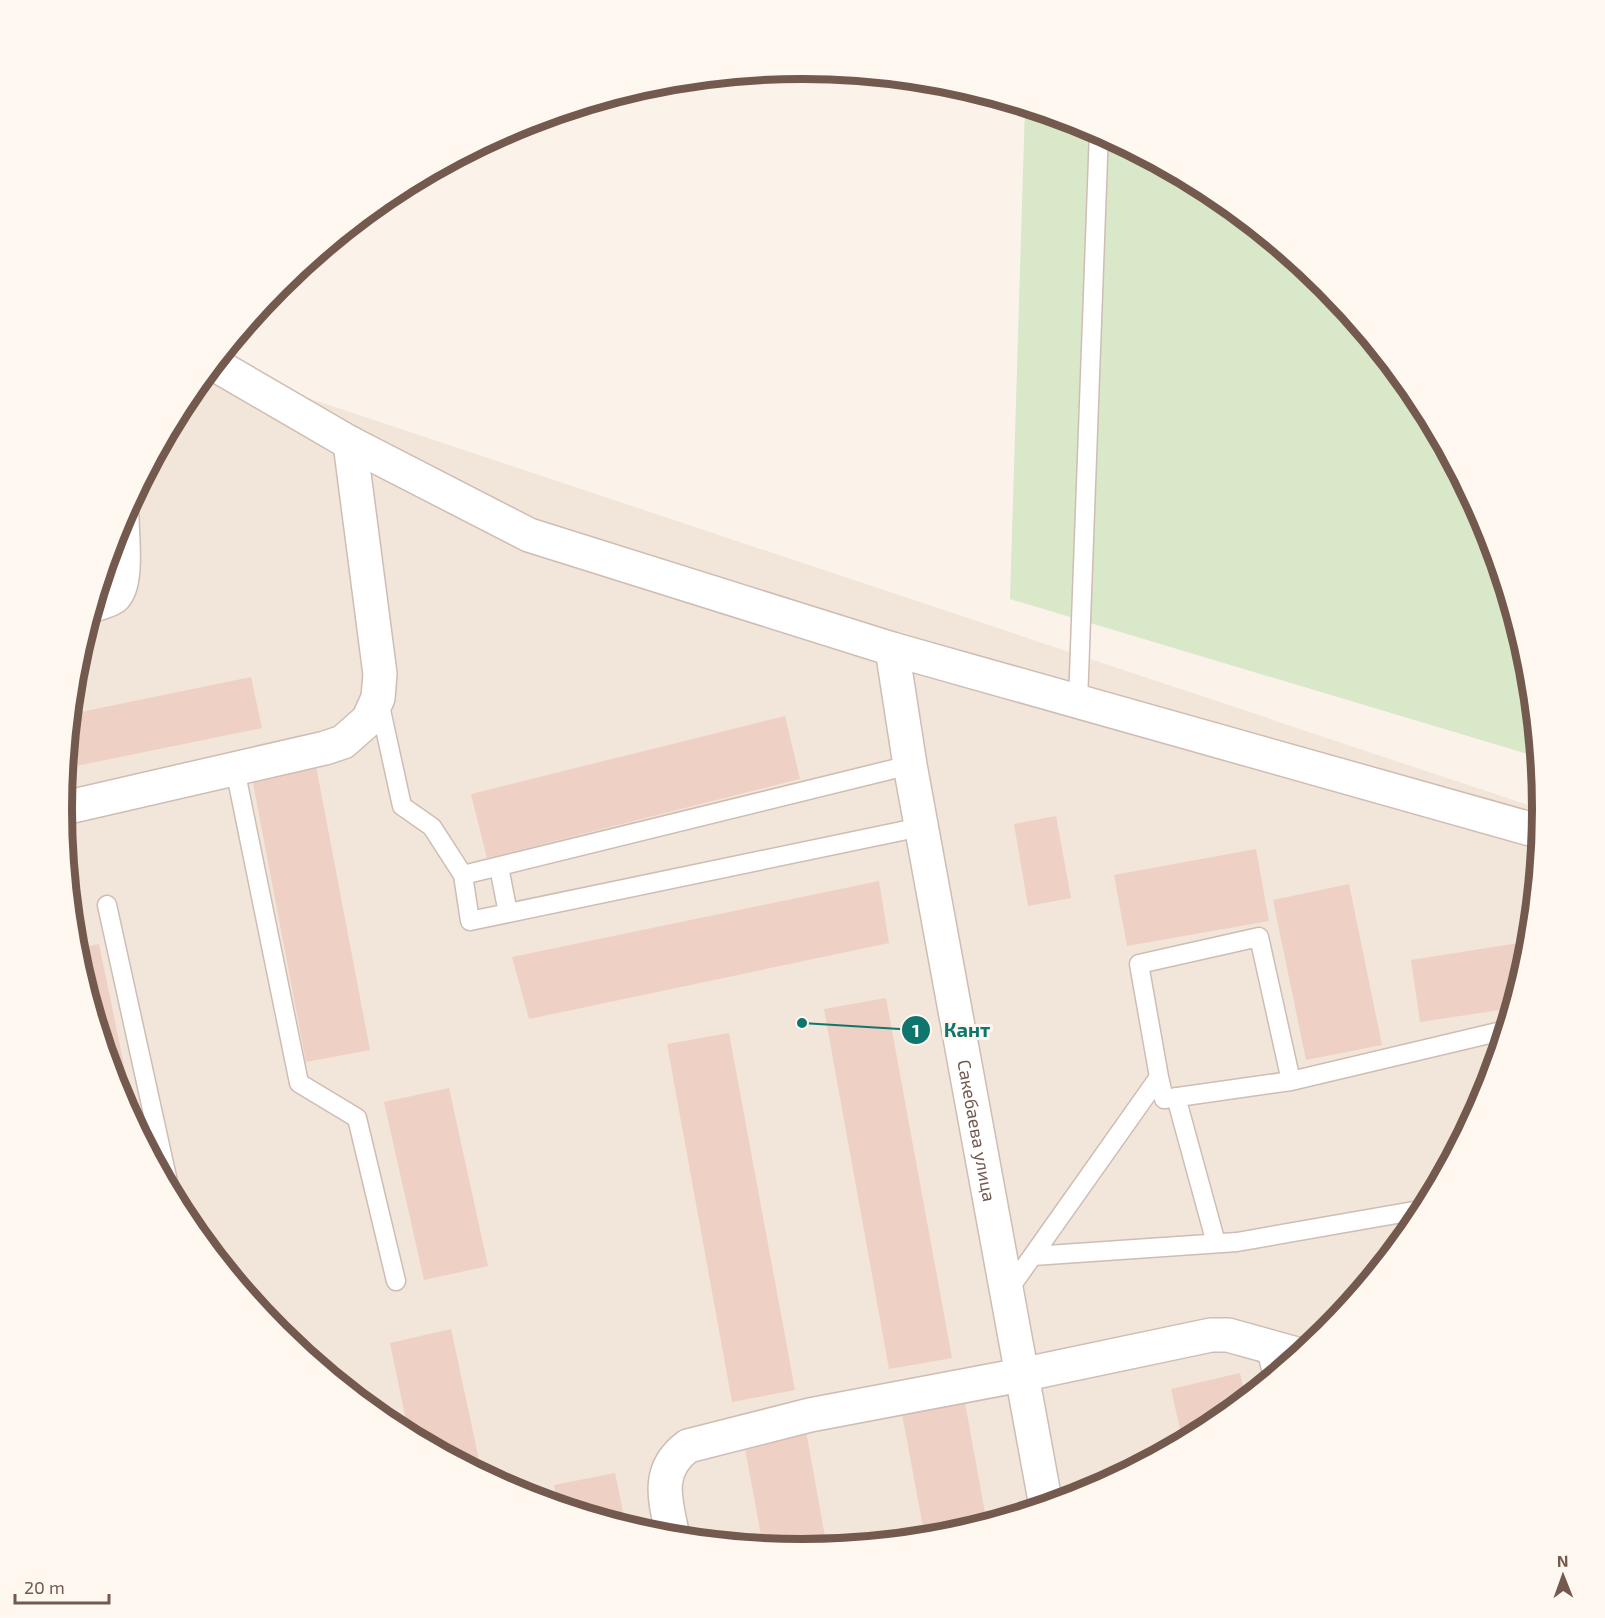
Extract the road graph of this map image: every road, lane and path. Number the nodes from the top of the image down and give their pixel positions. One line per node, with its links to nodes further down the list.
1 (1099, 142): 8 (lane)
2 (220, 368): 3 (street)
3 (350, 443): 6 (street); 7 (street)
4 (122, 545): 5 (street)
5 (103, 602)
6 (892, 649): 8 (street); 9 (street, Сакебаева улица)
7 (378, 698): 10 (street); 15 (lane)
8 (1078, 702): 13 (street)
9 (910, 765): 12 (street, Сакебаева улица); 14 (lane)
10 (235, 769): 11 (street); 26 (lane)
11 (73, 806)
12 (921, 827): 17 (lane); 27 (street, Сакебаева улица)
13 (1532, 830)
14 (499, 867): 15 (lane); 17 (lane)
15 (463, 875): 17 (lane)
16 (107, 905): 22 (lane)
17 (508, 914)
18 (1498, 1032): 20 (lane)
19 (1158, 1077): 20 (lane); 21 (lane); 25 (lane)
20 (1291, 1080): 21 (lane)
21 (1176, 1097): 24 (lane)
22 (164, 1163)
23 (1412, 1211): 24 (lane)
24 (1216, 1243): 25 (lane)
25 (1033, 1256): 27 (lane)
26 (396, 1281)
27 (1006, 1293): 31 (street, Сакебаева улица)
28 (1265, 1345): 29 (street); 30 (lane); 31 (street)
29 (1290, 1352)
30 (1271, 1369)
31 (1021, 1375): 32 (street, Сакебаева улица); 33 (street)
32 (1045, 1498)
33 (671, 1527)

